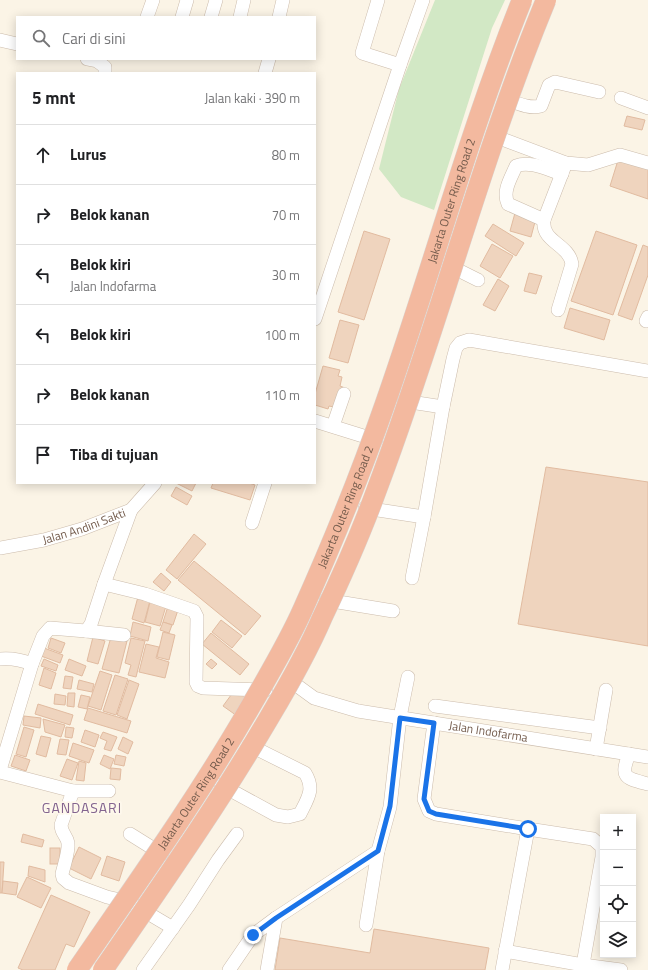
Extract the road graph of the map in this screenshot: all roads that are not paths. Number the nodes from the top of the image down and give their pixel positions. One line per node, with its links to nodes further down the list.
1 (153, 0): 10 (street)
2 (187, 0): 11 (street)
3 (216, 0): 12 (street)
4 (244, 0): 13 (street)
5 (283, 0): 14 (street)
6 (378, 0): 19 (street)
7 (423, 0): 19 (street)
8 (522, 0): 83 (highway, Jakarta Outer Ring Road 2, bridge)
9 (546, 0): 84 (highway, Jakarta Outer Ring Road 2, bridge)
10 (148, 16)
11 (182, 16)
12 (212, 16)
13 (240, 16)
14 (279, 16)
15 (0, 40): 16 (street)
16 (16, 44)
17 (91, 60): 20 (street)
18 (269, 60): 21 (street)
19 (400, 65): 33 (street)
20 (105, 72)
21 (265, 72)
22 (599, 92): 24 (street)
23 (621, 98): 25 (street)
24 (506, 99)
25 (648, 108)
26 (494, 136): 28 (street)
27 (648, 163): 28 (street)
28 (564, 169): 29 (street); 29 (street)
29 (544, 220): 32 (street)
30 (450, 266): 31 (street)
31 (478, 280)
32 (558, 310)
33 (316, 316)
34 (648, 371): 37 (street)
35 (344, 394): 39 (street)
36 (404, 401): 37 (street)
37 (443, 407): 45 (street)
38 (316, 421): 39 (street)
39 (333, 426): 40 (street)
40 (376, 440)
41 (154, 484): 44 (street, Jalan Andini Sakti)
42 (265, 484): 46 (street)
43 (365, 508): 45 (street)
44 (131, 510): 47 (street, Jalan Andini Sakti); 49 (street)
45 (424, 517): 48 (street)
46 (252, 523)
47 (0, 548)
48 (412, 578)
49 (104, 584): 52 (street); 58 (street)
50 (326, 600): 51 (street)
51 (393, 611)
52 (86, 631): 53 (street); 55 (street)
53 (124, 634)
54 (0, 659): 55 (street)
55 (32, 664): 68 (street)
56 (408, 677): 61 (street)
57 (288, 679): 61 (street, Jalan Indofarma)
58 (266, 690)
59 (606, 690): 63 (street)
60 (435, 706): 63 (street)
61 (400, 718): 62 (street, Jalan Indofarma); 76 (street)
62 (434, 723): 65 (street, Jalan Indofarma); 73 (street)
63 (600, 728): 65 (street)
64 (249, 745): 70 (street)
65 (596, 749): 66 (street, Jalan Indofarma)
66 (629, 754): 67 (street, Jalan Indofarma); 69 (street)
67 (648, 757)
68 (0, 771): 71 (street)
69 (648, 784)
70 (221, 785)
71 (73, 791): 72 (street); 80 (street)
72 (109, 791)
73 (528, 829): 81 (street); 82 (street)
74 (130, 834): 77 (street)
75 (237, 834): 80 (street)
76 (378, 851): 78 (street); 79 (street)
77 (162, 854)
78 (276, 918): 86 (street); 87 (street)
79 (366, 925)
80 (173, 928): 85 (street)
81 (505, 951): 82 (street); 88 (street)
82 (583, 967): 89 (street)
83 (77, 970)
84 (103, 970)
85 (143, 970)
86 (229, 970)
87 (267, 970)
88 (502, 970)
89 (621, 970)

